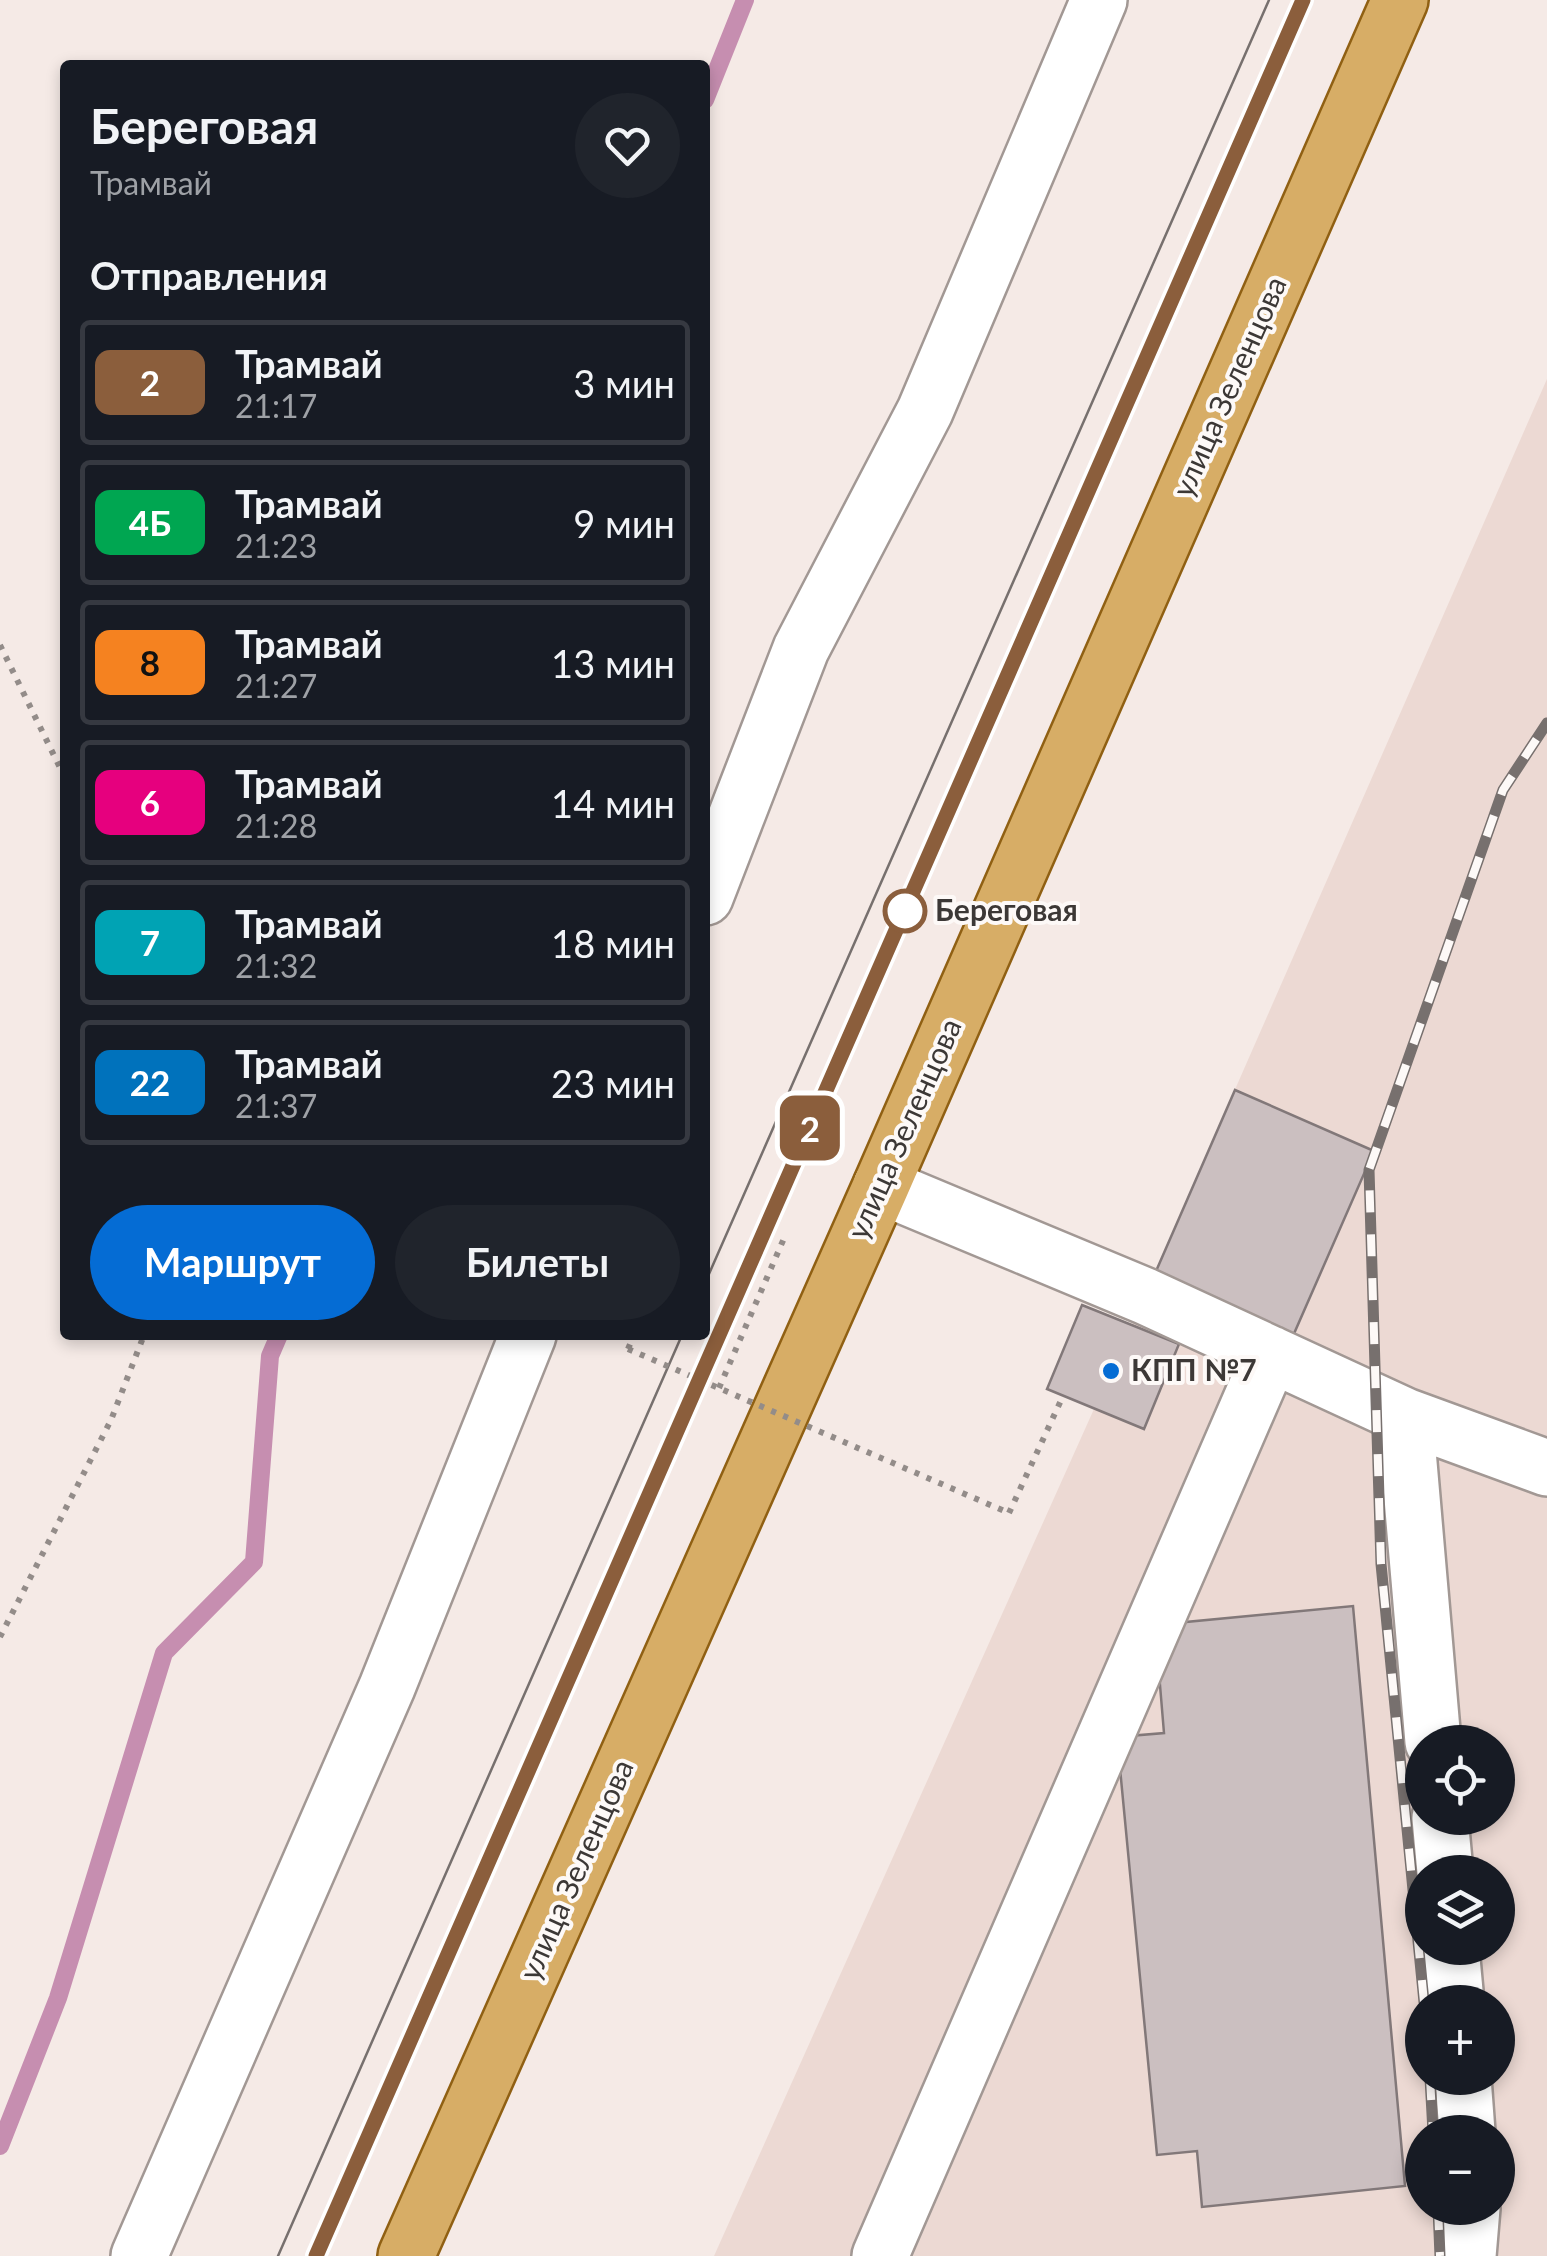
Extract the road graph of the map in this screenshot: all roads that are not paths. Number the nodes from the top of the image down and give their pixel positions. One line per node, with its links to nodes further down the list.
1 (1100, 0): 3 (lane)
2 (1400, 0): 4 (main road, улица Зеленцова)
3 (710, 884)
4 (881, 1186): 6 (lane); 12 (main road, улица Зеленцова)
5 (526, 1340): 11 (lane)
6 (1271, 1354): 7 (lane); 13 (lane)
7 (1405, 1416): 8 (lane); 9 (lane)
8 (1547, 1468)
9 (1432, 1725)
10 (1471, 2225): 14 (lane)
11 (139, 2256)
12 (406, 2256)
13 (880, 2256)
14 (1468, 2256)

